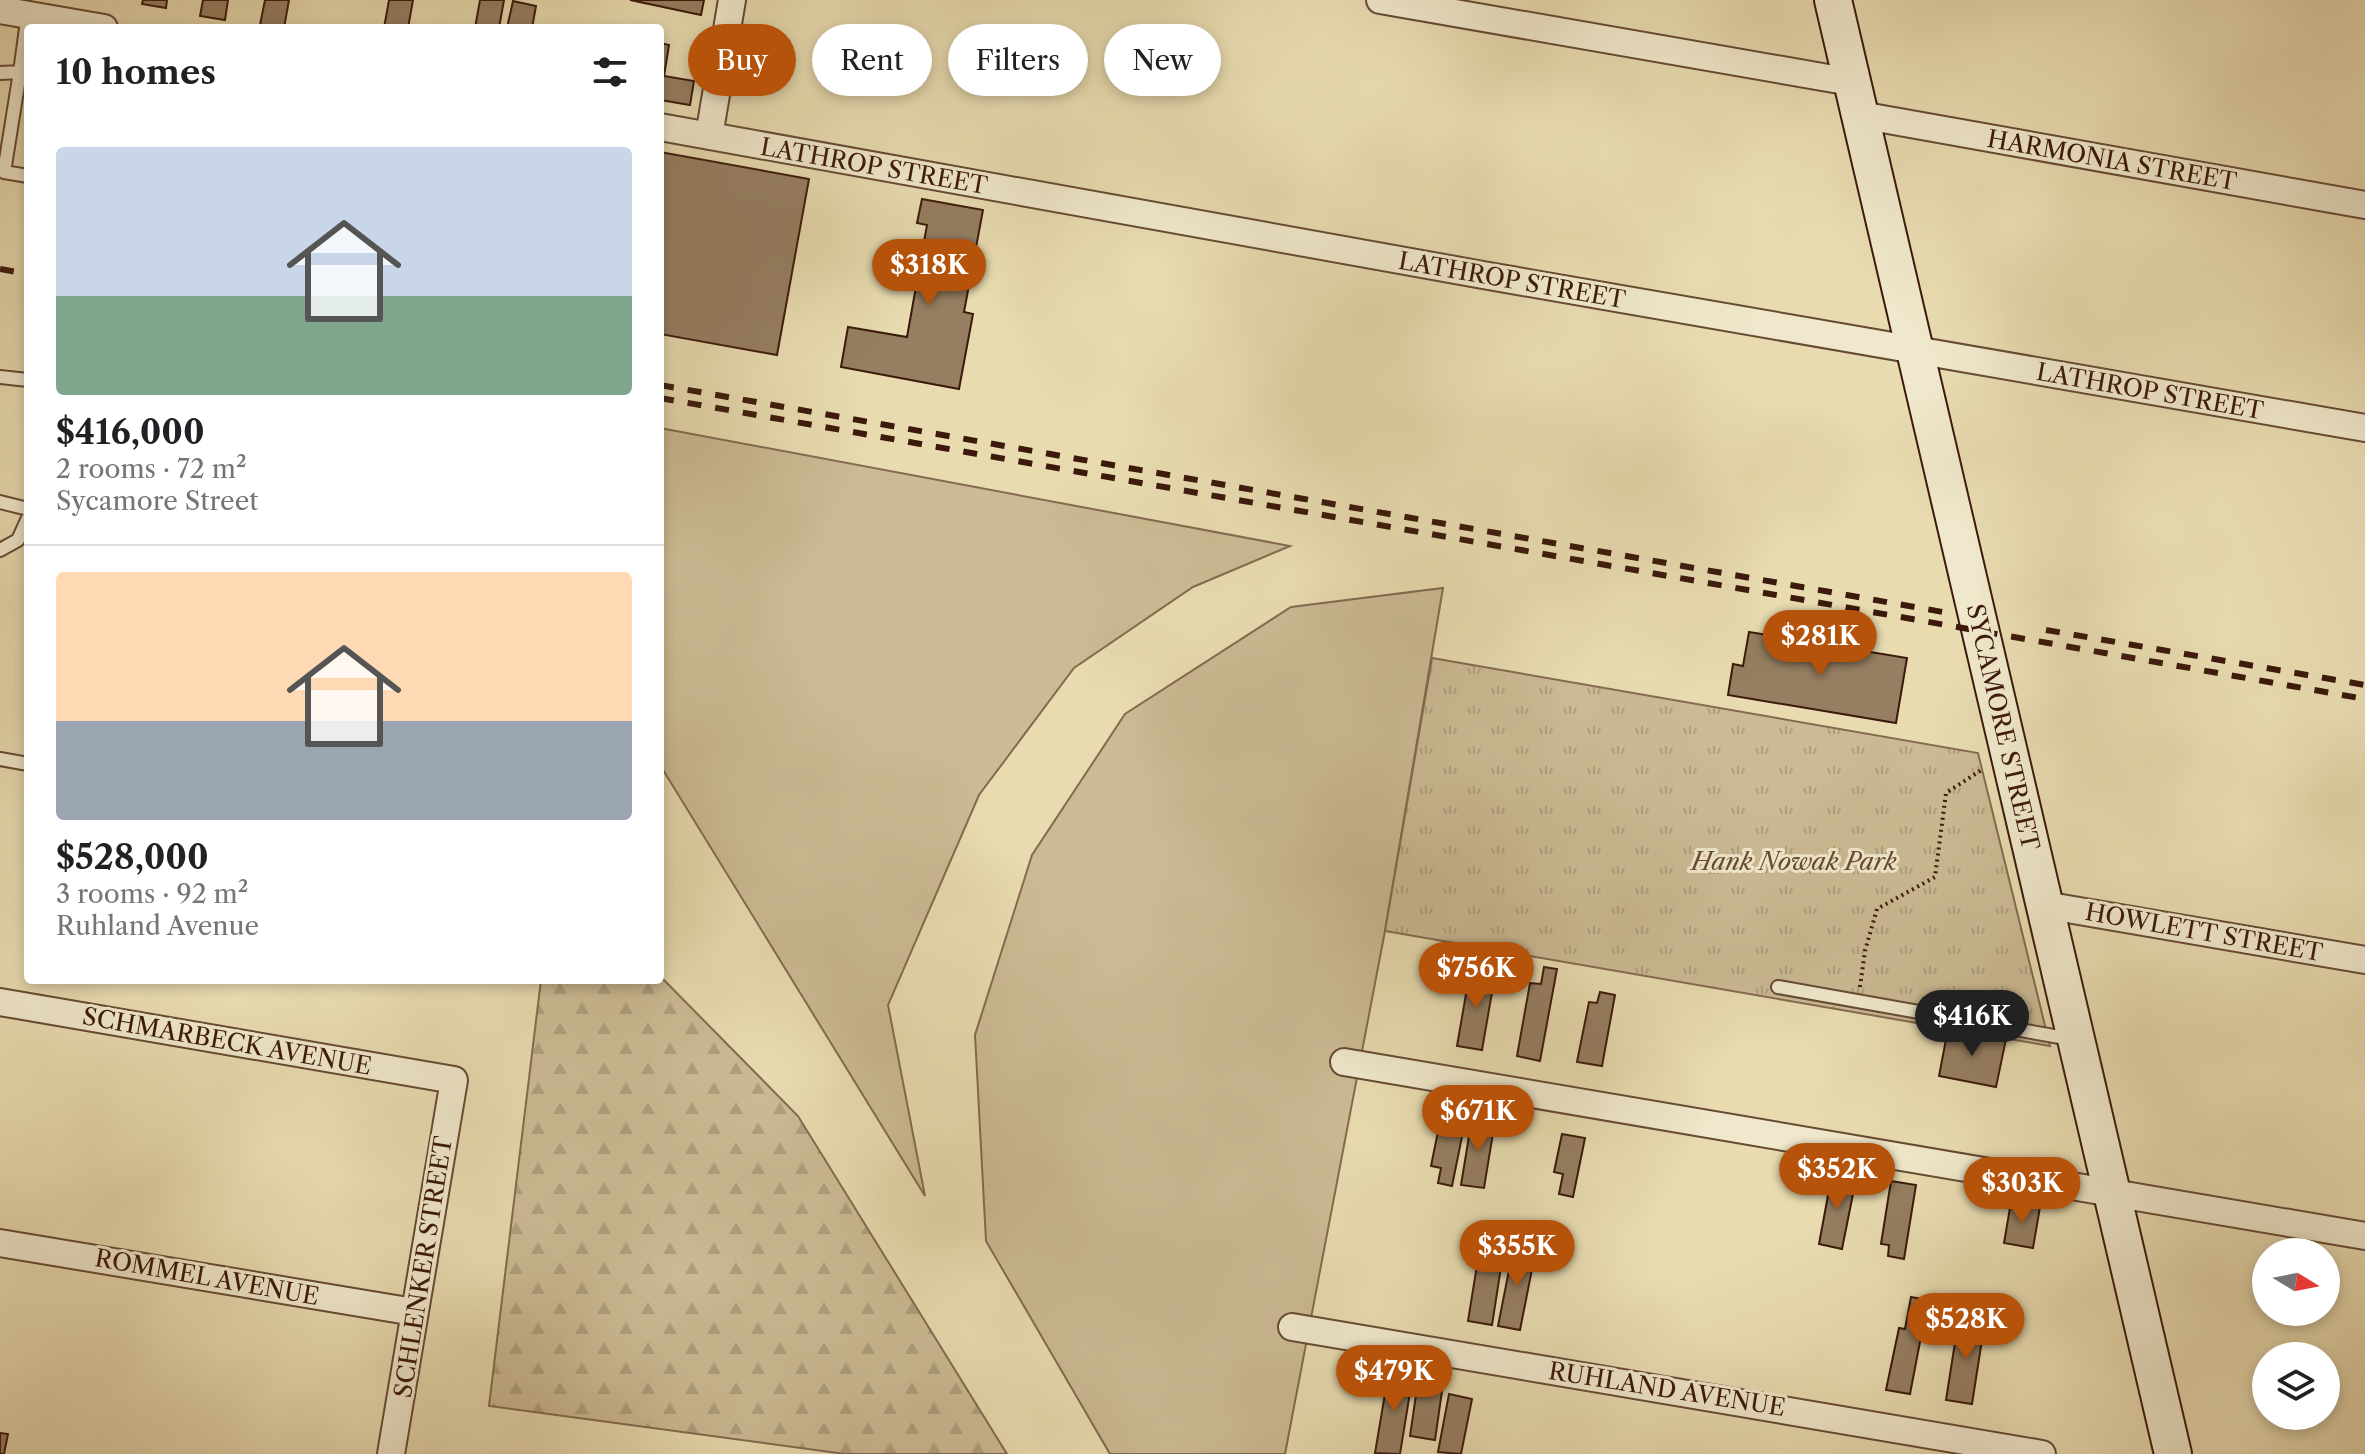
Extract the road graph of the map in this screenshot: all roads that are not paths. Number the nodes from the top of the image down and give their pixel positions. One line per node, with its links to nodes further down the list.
1 (732, 0): 14 (street)
2 (1380, 0): 12 (street, HARMONIA STREET)
3 (1833, 0): 12 (street, SYCAMORE STREET)
4 (0, 10): 5 (street)
5 (28, 14): 6 (lane); 7 (street)
6 (27, 24)
7 (82, 24)
8 (24, 43): 9 (lane)
9 (20, 72): 10 (lane); 11 (lane)
10 (0, 73)
11 (22, 94): 15 (lane)
12 (1856, 98): 16 (street, HARMONIA STREET); 17 (street, SYCAMORE STREET)
13 (664, 128): 14 (street, LATHROP STREET)
14 (709, 136): 17 (street, LATHROP STREET)
15 (24, 175)
16 (2365, 205)
17 (1914, 350): 20 (street, LATHROP STREET); 27 (street, SYCAMORE STREET)
18 (0, 377): 19 (lane)
19 (24, 380)
20 (2365, 428)
21 (0, 502): 22 (lane)
22 (24, 508)
23 (24, 527): 24 (lane)
24 (0, 550)
25 (0, 759): 26 (lane)
26 (24, 763)
27 (2044, 905): 28 (street, HOWLETT STREET); 31 (street, SYCAMORE STREET)
28 (2365, 960)
29 (1778, 987): 31 (lane)
30 (0, 1002): 33 (street, SCHMARBECK AVENUE)
31 (2077, 1041): 34 (street, SYCAMORE STREET)
32 (1344, 1062): 34 (street)
33 (454, 1080): 37 (street, SCHLENKER STREET)
34 (2110, 1192): 35 (street); 41 (street, SYCAMORE STREET)
35 (2365, 1236)
36 (0, 1243): 37 (street, ROMMEL AVENUE)
37 (414, 1312): 39 (street, SCHLENKER STREET)
38 (1292, 1327): 40 (street, RUHLAND AVENUE)
39 (391, 1454)
40 (2042, 1454)
41 (2173, 1454)

